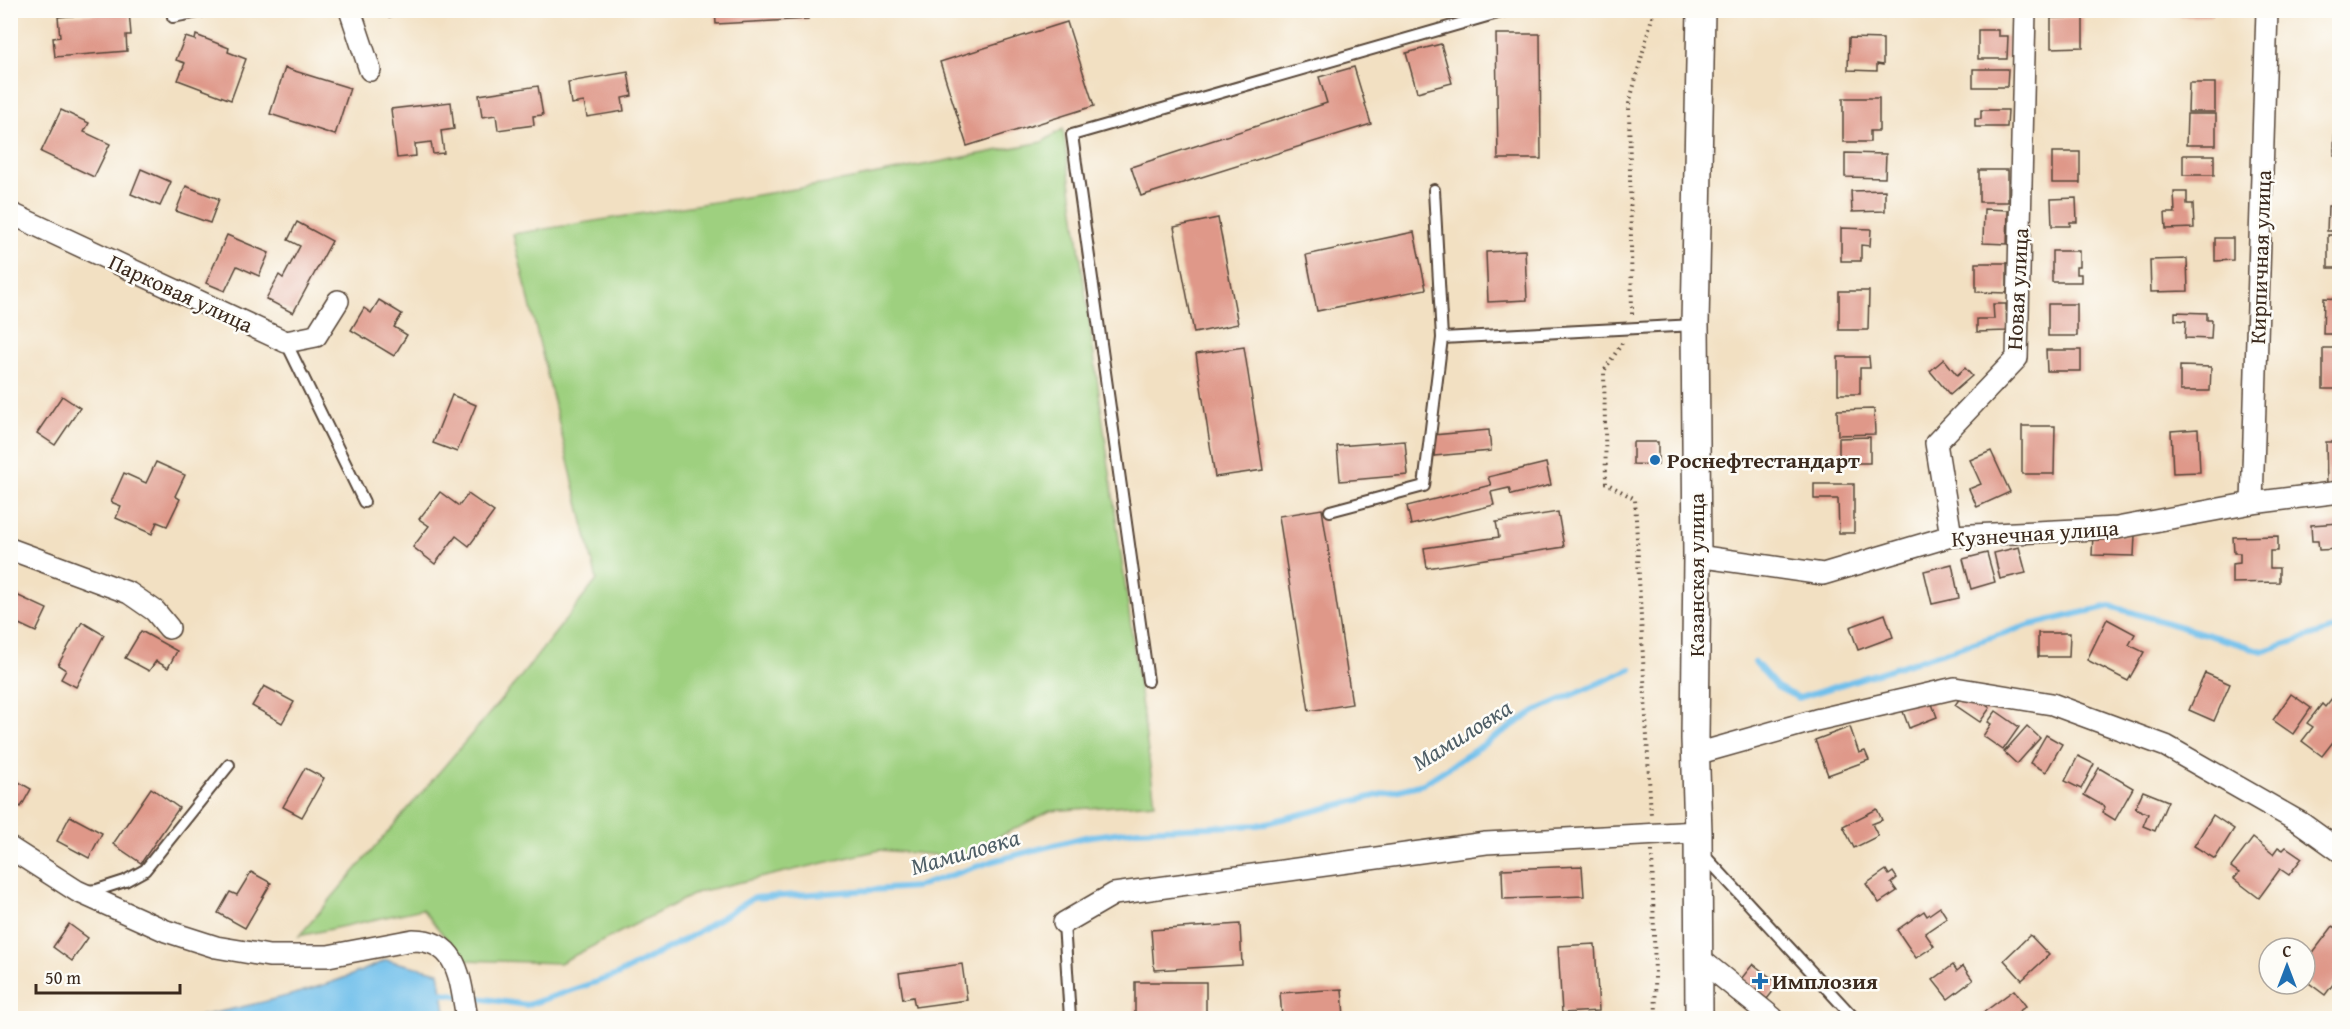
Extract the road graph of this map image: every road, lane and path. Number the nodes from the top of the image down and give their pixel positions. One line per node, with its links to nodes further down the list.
1 (208, 10): 8 (lane)
2 (350, 10): 9 (street)
3 (1508, 10): 25 (lane)
4 (1654, 10): 14 (path)
5 (1701, 10): 13 (street, Казанская улица)
6 (2025, 10): 21 (street, Новая улица)
7 (2268, 10): 19 (street, Кирпичная улица)
8 (173, 17)
9 (370, 70)
10 (1434, 190): 15 (lane)
11 (10, 213): 16 (street, Парковая улица)
12 (338, 301): 16 (street)
13 (1695, 325): 14 (lane); 23 (street, Казанская улица)
14 (1632, 328): 15 (lane); 28 (path)
15 (1442, 338): 20 (lane)
16 (286, 342): 18 (lane)
17 (2340, 492): 19 (street, Кузнечная улица)
18 (364, 502)
19 (2252, 503): 21 (street, Кузнечная улица)
20 (1330, 510)
21 (1951, 536): 23 (street, Кузнечная улица)
22 (10, 549): 24 (street)
23 (1697, 556): 26 (street, Казанская улица)
24 (169, 628)
25 (1148, 681)
26 (1696, 754): 29 (street, Казанская улица); 31 (street)
27 (228, 765): 32 (lane)
28 (1652, 835): 29 (street); 33 (street); 37 (path)
29 (1698, 841): 34 (street, Казанская улица); 40 (lane)
30 (10, 848): 32 (street)
31 (2340, 851)
32 (77, 891): 35 (street)
33 (1064, 923): 36 (lane)
34 (1700, 959): 38 (street, Казанская улица); 39 (street)
35 (467, 1018)
36 (1070, 1018)
37 (1656, 1018)
38 (1699, 1018)
39 (1773, 1018)
40 (1854, 1018)

